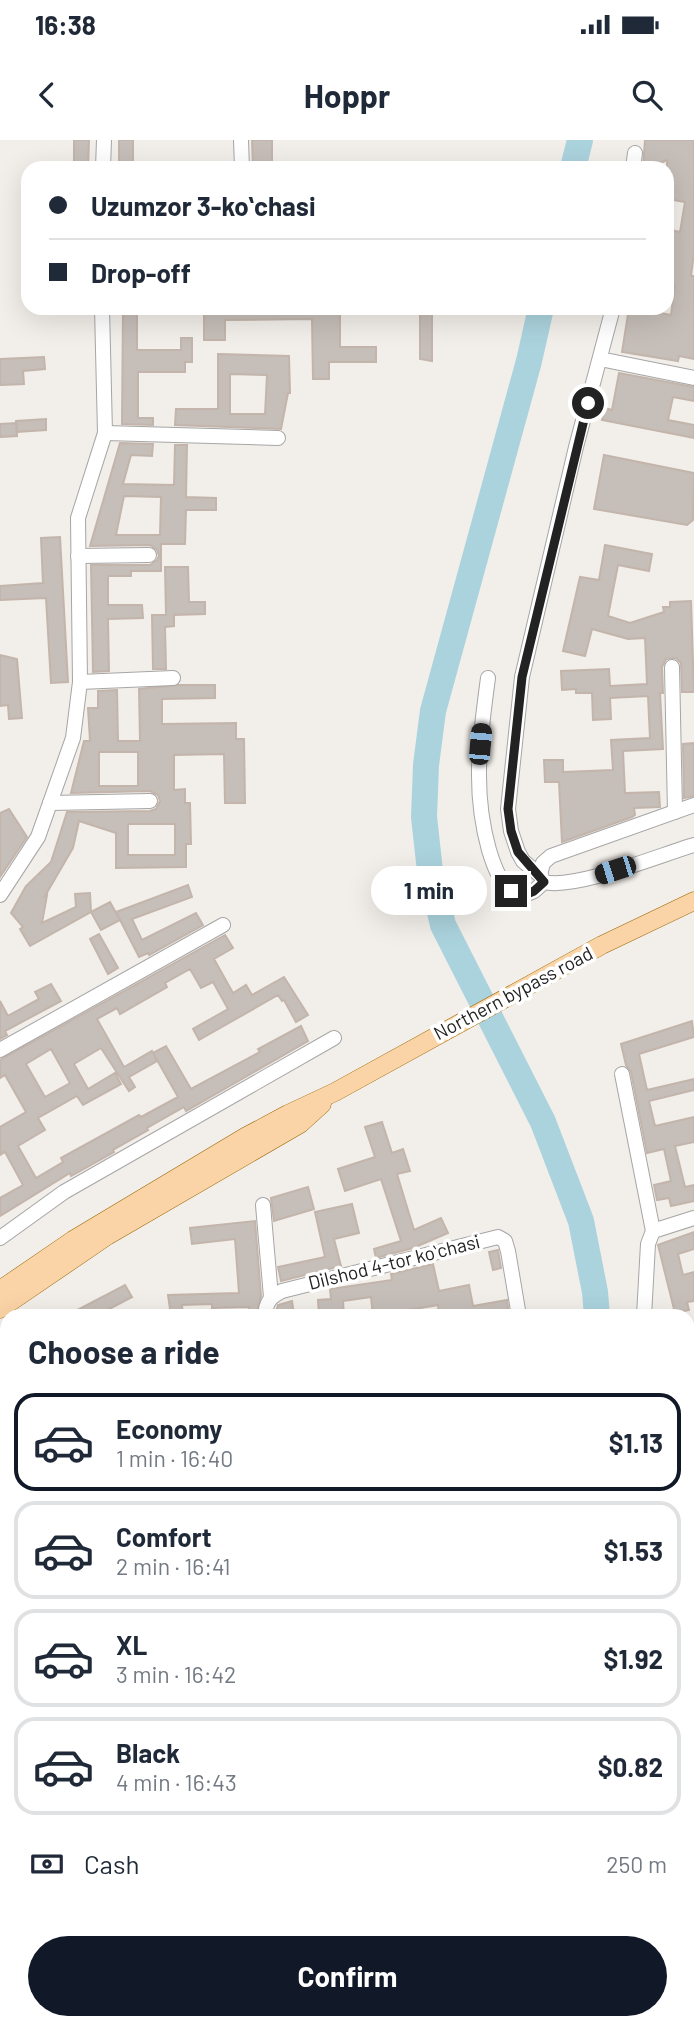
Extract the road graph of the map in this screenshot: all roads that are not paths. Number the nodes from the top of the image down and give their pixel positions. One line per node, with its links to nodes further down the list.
1 (104, 140): 4 (street)
2 (241, 140): 5 (street)
3 (635, 153): 6 (street)
4 (103, 161)
5 (242, 161)
6 (634, 161)
7 (102, 315): 11 (street)
8 (611, 315): 9 (street)
9 (600, 359): 10 (street); 24 (street)
10 (694, 378)
11 (105, 433): 12 (street); 14 (street)
12 (278, 438)
13 (149, 555): 14 (street)
14 (78, 556): 18 (street)
15 (671, 667): 22 (street)
16 (173, 678): 18 (street)
17 (488, 678): 24 (street)
18 (80, 682): 20 (street)
19 (150, 801): 20 (street)
20 (50, 803): 25 (street)
21 (694, 805): 22 (street)
22 (675, 812): 24 (street)
23 (694, 845): 24 (street)
24 (542, 878)
25 (0, 895)
26 (694, 901): 31 (main road, Northern bypass road)
27 (223, 925): 29 (street)
28 (334, 1038): 35 (street)
29 (0, 1050)
30 (622, 1074): 34 (street)
31 (335, 1092): 36 (main road, Northern bypass road); 38 (main road, Northern bypass road)
32 (263, 1205): 37 (street)
33 (694, 1218): 34 (street)
34 (653, 1231): 41 (street)
35 (0, 1238)
36 (0, 1290)
37 (271, 1297): 39 (street); 40 (street, Dilshod 4-tor koʻchasi)
38 (0, 1309)
39 (266, 1309)
40 (518, 1309)
41 (644, 1309)

